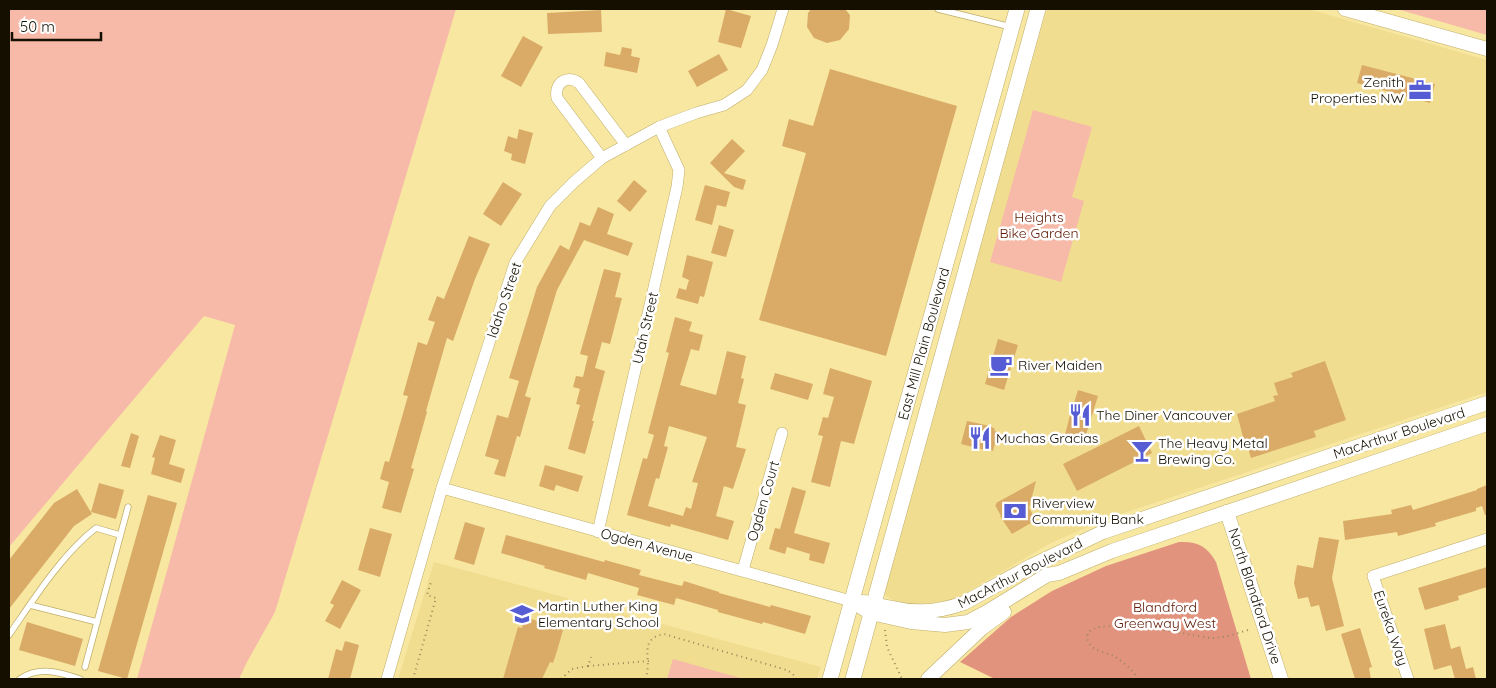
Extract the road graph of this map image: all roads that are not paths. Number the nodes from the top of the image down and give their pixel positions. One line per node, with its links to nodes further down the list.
1 (782, 9): 9 (street, Idaho Street)
2 (938, 9): 6 (lane)
3 (1017, 9): 6 (main road, East Mill Plain Boulevard)
4 (1038, 9): 12 (main road, East Mill Plain Boulevard)
5 (1345, 9): 7 (street)
6 (1012, 27): 8 (main road, East Mill Plain Boulevard)
7 (1487, 49)
8 (1005, 50): 12 (main road); 13 (main road, East Mill Plain Boulevard)
9 (659, 127): 10 (street, Idaho Street); 21 (street, Utah Street)
10 (626, 145): 11 (street, Idaho Street); 11 (street)
11 (602, 158): 18 (street, Idaho Street)
12 (994, 170): 14 (main road, East Mill Plain Boulevard)
13 (968, 187): 14 (main road); 26 (main road, East Mill Plain Boulevard)
14 (960, 292): 28 (main road, East Mill Plain Boulevard)
15 (1487, 403): 28 (street, MacArthur Boulevard)
16 (1487, 424): 20 (street, MacArthur Boulevard)
17 (782, 433): 24 (street, Ogden Court)
18 (442, 488): 21 (street, Ogden Avenue); 34 (street, Idaho Street)
19 (128, 507): 22 (lane)
20 (1227, 512): 25 (street, MacArthur Boulevard); 38 (street, North Blandford Drive)
21 (598, 532): 24 (street, Ogden Avenue)
22 (120, 535): 27 (lane); 29 (lane)
23 (1487, 540): 39 (street, Eureka Way)
24 (743, 570): 26 (street, Ogden Avenue)
25 (1059, 574): 28 (street, MacArthur Boulevard); 37 (street)
26 (851, 601): 28 (street, MacArthur Boulevard); 35 (main road, East Mill Plain Boulevard)
27 (30, 605): 29 (lane); 30 (lane)
28 (872, 608): 36 (main road, East Mill Plain Boulevard)
29 (97, 622): 31 (lane)
30 (9, 635)
31 (85, 667)
32 (20, 679): 33 (lane)
33 (80, 679)
34 (387, 679)
35 (830, 679)
36 (853, 679)
37 (928, 679)
38 (1281, 679)
39 (1408, 679)

